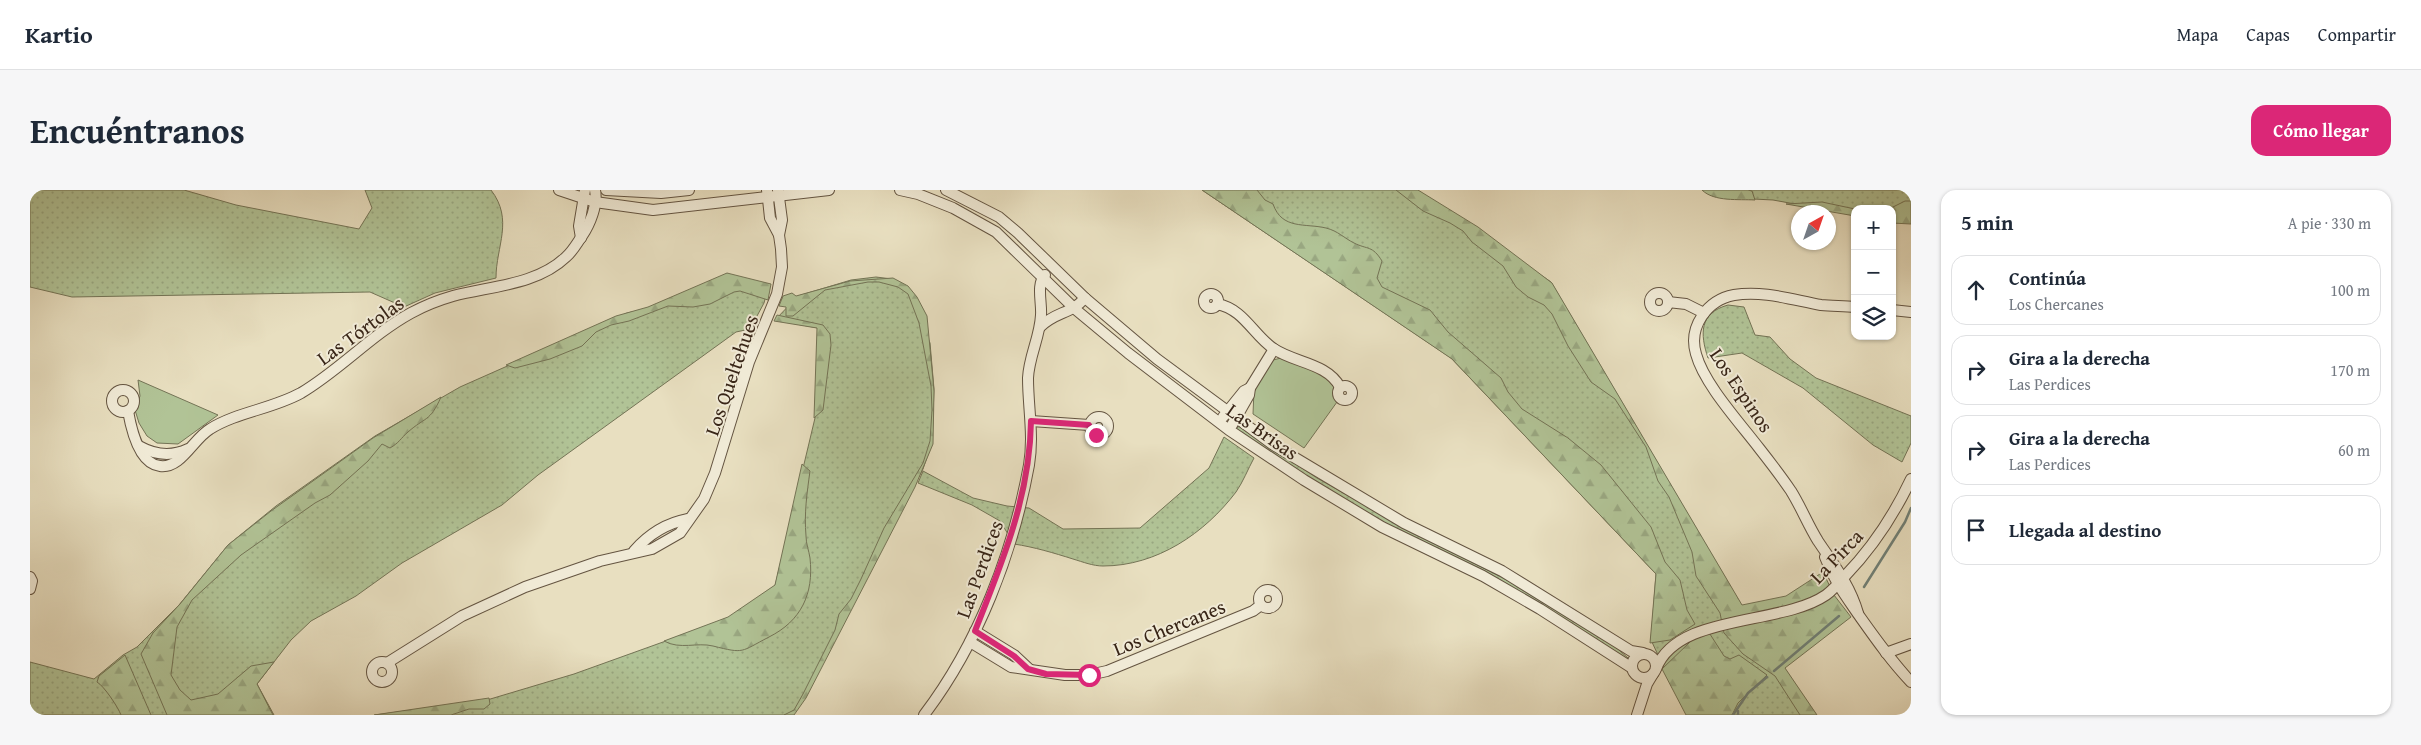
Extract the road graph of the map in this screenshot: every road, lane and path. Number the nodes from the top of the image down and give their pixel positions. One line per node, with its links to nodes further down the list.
1 (560, 190): 10 (street)
2 (595, 190): 11 (street, Las Tórtolas)
3 (606, 190): 4 (street)
4 (689, 190)
5 (829, 190): 9 (street)
6 (946, 190): 14 (street, Las Brisas)
7 (911, 191): 15 (street, Las Brisas)
8 (767, 193): 9 (street); 11 (street); 12 (street, Los Queltehues)
9 (779, 193): 12 (street, Los Queltehues)
10 (585, 195): 11 (street); 13 (street)
11 (595, 202): 13 (street, Las Tórtolas)
12 (779, 235): 46 (street, Los Queltehues)
13 (580, 238): 28 (street, Las Tórtolas)
14 (1052, 267): 15 (street); 16 (street, Las Brisas)
15 (1042, 278): 20 (street, Las Brisas); 24 (street, Las Perdices)
16 (1085, 298): 20 (street); 29 (street, Las Brisas)
17 (1668, 302): 23 (street)
18 (1217, 304): 25 (street)
19 (1851, 307): 23 (street)
20 (1075, 309): 24 (street); 32 (street, Las Brisas)
21 (1896, 310): 22 (street)
22 (1911, 312)
23 (1704, 313): 37 (street, Los Espinos)
24 (1040, 327): 31 (street, Las Perdices)
25 (1274, 349): 26 (street); 27 (street)
26 (1340, 387)
27 (1250, 388): 29 (street); 30 (street)
28 (128, 411)
29 (1226, 412): 30 (street, Las Brisas); 32 (street)
30 (1236, 419): 34 (street); 45 (street, Las Brisas)
31 (1031, 421): 33 (street); 40 (street, Las Perdices)
32 (1219, 422): 34 (street, Las Brisas)
33 (1089, 425)
34 (1229, 430): 48 (street, Las Brisas)
35 (1911, 479): 37 (street, La Pirca)
36 (30, 576): 38 (street)
37 (1840, 581): 43 (street, La Pirca); 44 (street, Los Espinos)
38 (30, 588)
39 (1261, 605): 47 (street, Los Chercanes)
40 (975, 631): 41 (street, Las Perdices); 47 (street, Los Chercanes)
41 (970, 642): 47 (street, Los Chercanes); 52 (street, Las Perdices)
42 (1911, 644): 44 (street)
43 (1671, 649): 45 (street, La Pirca); 49 (street, La Pirca)
44 (1886, 653): 50 (street, Los Espinos)
45 (1646, 654): 48 (street); 49 (street)
46 (387, 663)
47 (1028, 669)
48 (1634, 671): 49 (street); 51 (street)
49 (1654, 671): 51 (street, La Pirca)
50 (1911, 682)
51 (1643, 696): 53 (street, La Pirca)
52 (924, 715)
53 (1637, 715)

